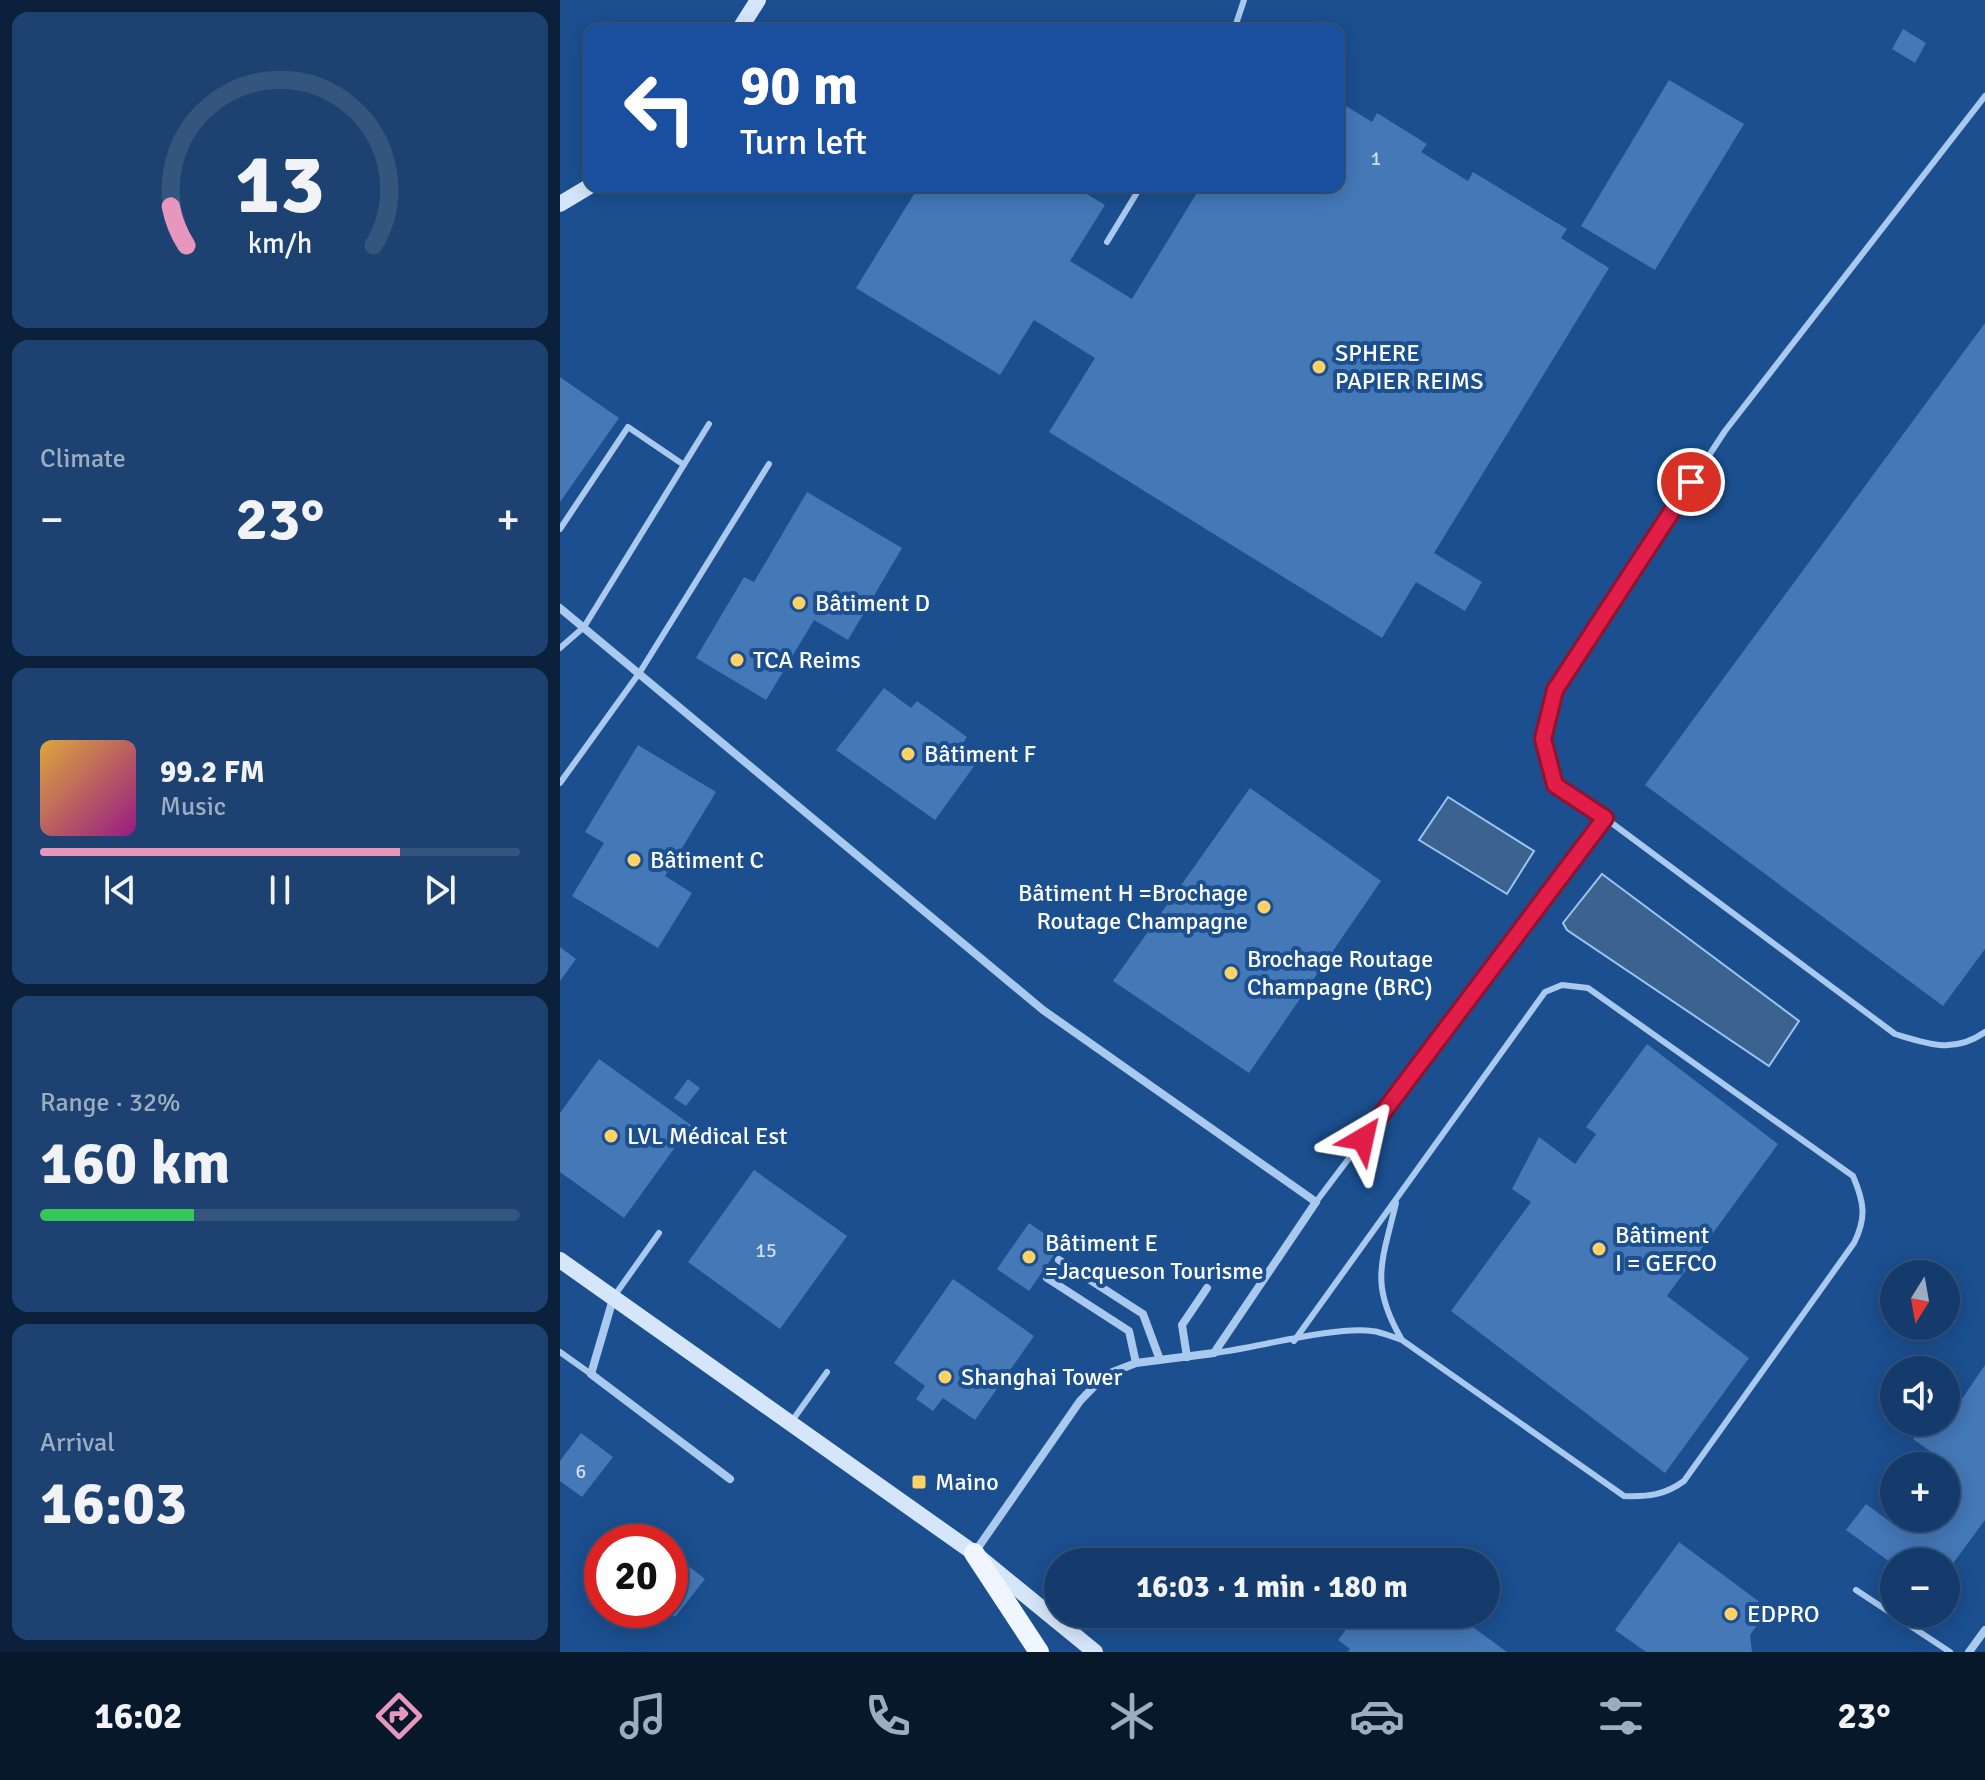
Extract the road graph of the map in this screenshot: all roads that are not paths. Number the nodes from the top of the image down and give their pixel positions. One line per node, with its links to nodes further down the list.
1 (758, 0): 3 (street)
2 (1244, 0): 4 (lane)
3 (743, 24)
4 (1236, 24)
5 (1985, 96): 19 (lane)
6 (584, 190): 8 (street)
7 (1137, 192): 9 (lane)
8 (560, 204)
9 (1107, 242)
10 (709, 424): 12 (lane)
11 (769, 464): 17 (lane)
12 (684, 465): 13 (lane); 15 (lane)
13 (560, 529)
14 (560, 608): 15 (street)
15 (584, 627): 16 (lane); 17 (street)
16 (560, 648)
17 (640, 672): 18 (lane); 22 (street)
18 (560, 783)
19 (1605, 818): 20 (lane); 22 (lane)
20 (1985, 1032)
21 (1398, 1196): 29 (lane); 29 (lane); 30 (lane)
22 (1316, 1202): 32 (street)
23 (659, 1233): 28 (lane)
24 (560, 1260): 28 (street)
25 (1059, 1260): 34 (street)
26 (1047, 1278): 35 (street)
27 (1207, 1288): 33 (street)
28 (613, 1298): 37 (street); 38 (street)
29 (1402, 1340): 30 (lane)
30 (1294, 1341): 32 (lane)
31 (560, 1352): 37 (lane)
32 (1214, 1353): 33 (street)
33 (1187, 1357): 34 (street)
34 (1160, 1360): 35 (street)
35 (1136, 1363): 40 (street)
36 (827, 1372): 38 (lane)
37 (591, 1374): 39 (street)
38 (790, 1423): 40 (street)
39 (730, 1479)
40 (974, 1553): 43 (street); 44 (main road)
41 (1856, 1590): 47 (lane)
42 (1985, 1630): 48 (street)
43 (1073, 1631): 45 (street); 46 (street)
44 (1039, 1652)
45 (1084, 1652)
46 (1095, 1652)
47 (1950, 1652)
48 (1969, 1652)

